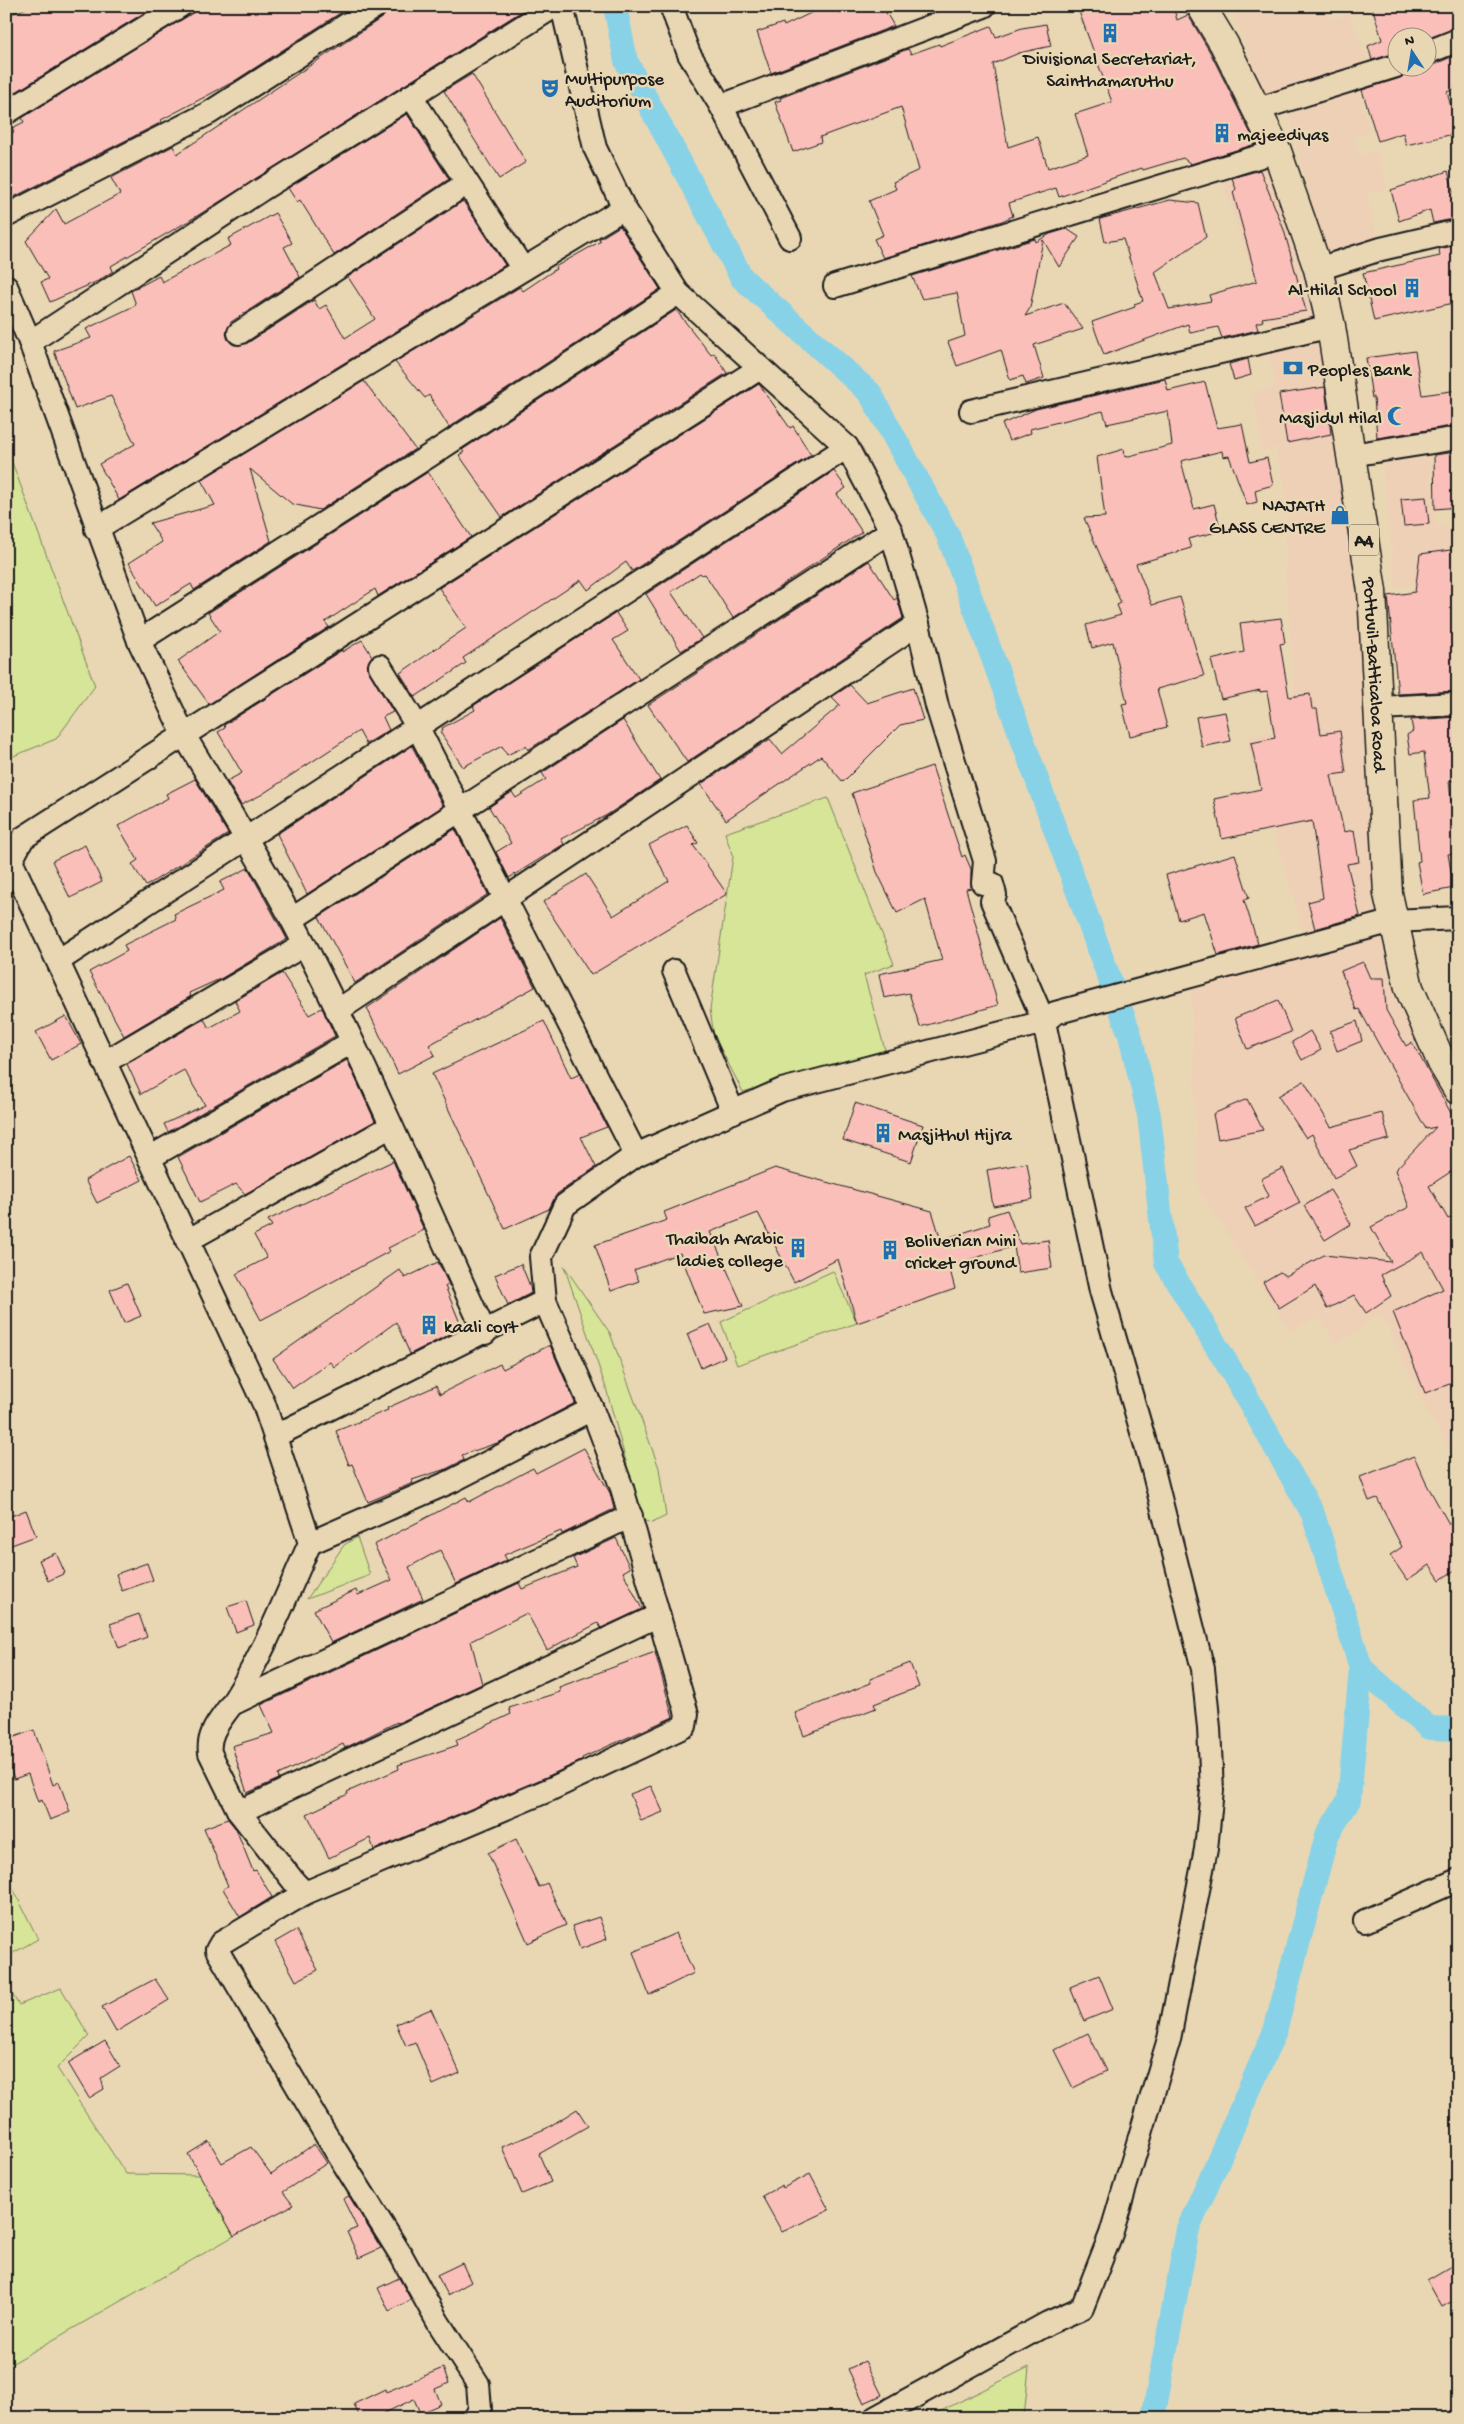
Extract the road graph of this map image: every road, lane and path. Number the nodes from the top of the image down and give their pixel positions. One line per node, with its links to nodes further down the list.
1 (180, 6): 14 (street)
2 (376, 6): 18 (street)
3 (555, 6): 11 (street)
4 (562, 6): 17 (street)
5 (671, 6): 12 (street)
6 (984, 6): 12 (street)
7 (1201, 6): 13 (highway, Pottuvil-Batticaloa Road / A4)
8 (1458, 40): 9 (street)
9 (1436, 49)
10 (1386, 69): 13 (street)
11 (411, 96): 16 (street); 28 (street)
12 (721, 106): 20 (street)
13 (1258, 109): 15 (highway, Pottuvil-Batticaloa Road / A4)
14 (6, 113)
15 (1277, 151): 22 (highway, Pottuvil-Batticaloa Road / A4); 24 (street)
16 (467, 183): 21 (street); 27 (street)
17 (624, 208): 21 (street); 25 (street)
18 (6, 216)
19 (1458, 231): 22 (street)
20 (790, 238)
21 (523, 269): 34 (street)
22 (1318, 269): 26 (highway, Pottuvil-Batticaloa Road / A4)
23 (6, 286): 28 (street)
24 (835, 286)
25 (678, 293): 29 (street); 37 (street)
26 (1331, 326): 30 (street); 33 (highway, Pottuvil-Batticaloa Road / A4)
27 (239, 333)
28 (30, 342): 34 (street)
29 (760, 368): 32 (street); 42 (street)
30 (971, 411)
31 (1458, 438): 33 (street)
32 (847, 447): 35 (street); 41 (street)
33 (1351, 455): 40 (highway, Pottuvil-Batticaloa Road / A4)
34 (96, 529): 37 (street)
35 (891, 531): 36 (street); 43 (street)
36 (918, 624): 45 (street); 53 (street)
37 (139, 641): 42 (street)
38 (380, 666): 41 (street)
39 (1458, 704): 40 (street)
40 (1379, 708): 48 (highway, Pottuvil-Batticaloa Road / A4)
41 (417, 726): 43 (street); 44 (street)
42 (184, 735): 44 (street); 50 (street)
43 (459, 811): 45 (street); 47 (street)
44 (246, 837): 47 (street); 50 (street)
45 (503, 898): 52 (street); 59 (street)
46 (1458, 918): 48 (street)
47 (292, 919): 49 (street)
48 (1393, 921): 53 (street); 56 (highway, Pottuvil-Batticaloa Road / A4)
49 (304, 945): 52 (street); 55 (street)
50 (58, 961): 55 (street)
51 (674, 971): 57 (street)
52 (337, 1011): 54 (street)
53 (1050, 1017): 57 (street); 75 (street)
54 (352, 1042): 58 (street); 60 (street)
55 (105, 1062): 60 (street)
56 (1458, 1090)
57 (734, 1112): 59 (street)
58 (390, 1127): 61 (street); 63 (street)
59 (636, 1155): 62 (street)
60 (149, 1158): 61 (street)
61 (187, 1241): 65 (street)
62 (546, 1301): 63 (street); 64 (street)
63 (485, 1333): 65 (street)
64 (592, 1409): 66 (street); 67 (street)
65 (275, 1436): 67 (street)
66 (631, 1516): 68 (street); 69 (street)
67 (310, 1543): 69 (street)
68 (657, 1616): 70 (street); 72 (street)
69 (232, 1704): 70 (street)
70 (239, 1812): 72 (street)
71 (1458, 1880): 73 (street)
72 (305, 1893): 74 (street)
73 (1365, 1921)
74 (475, 2418)
75 (875, 2418)

